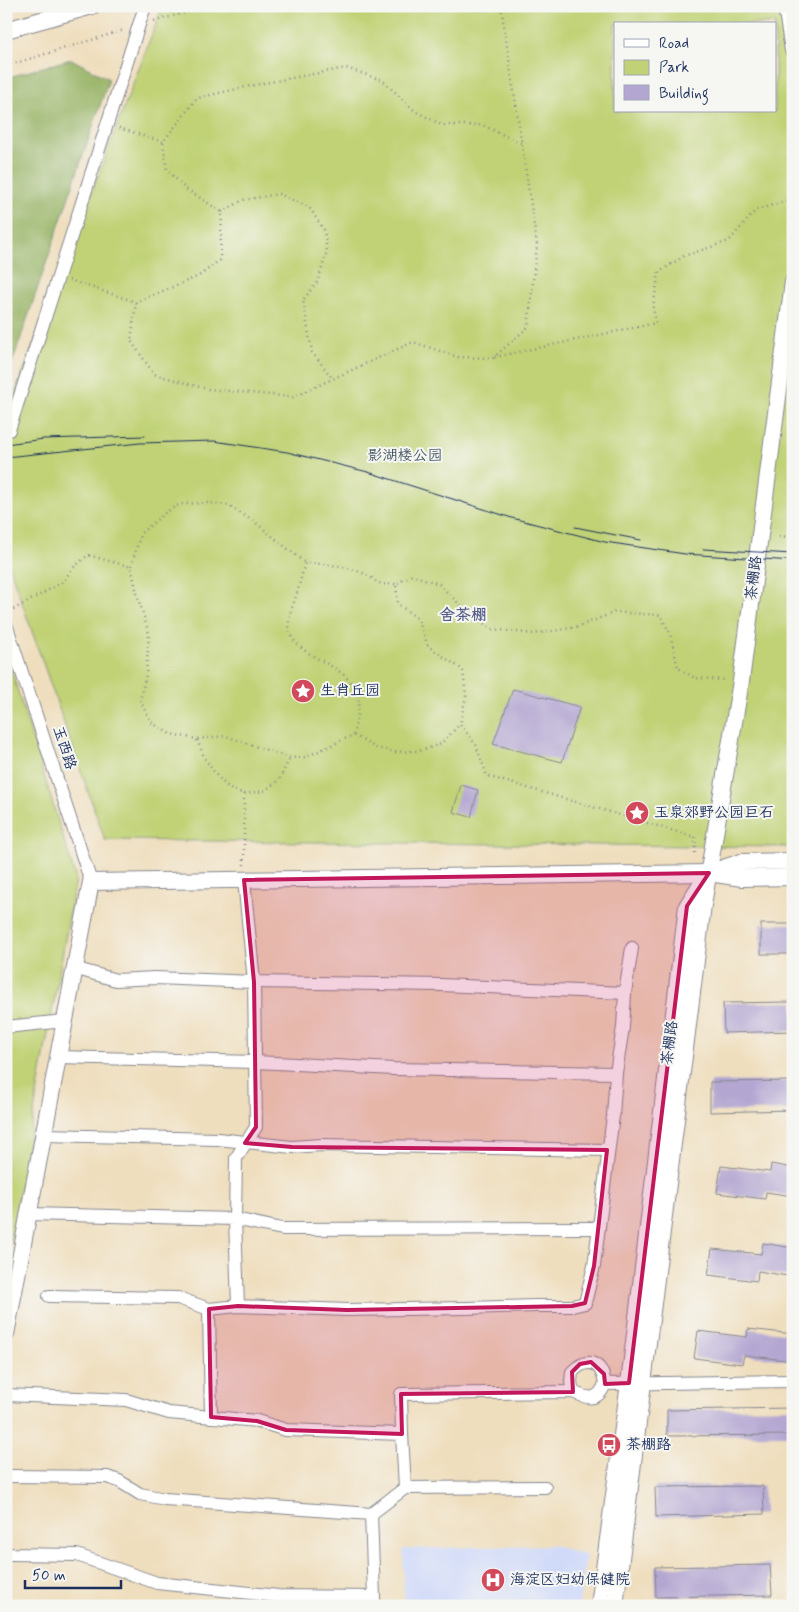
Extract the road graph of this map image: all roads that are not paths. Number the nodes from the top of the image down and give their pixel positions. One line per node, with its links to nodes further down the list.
1 (92, 6): 4 (street)
2 (145, 6): 7 (street)
3 (786, 6): 5 (street)
4 (6, 30)
5 (793, 50)
6 (793, 282): 10 (street, 茶棚路)
7 (9, 430)
8 (6, 624): 13 (street, 玉西路)
9 (793, 861): 10 (street)
10 (709, 873): 11 (street); 12 (street); 34 (street, 茶棚路)
11 (793, 877)
12 (244, 880): 13 (street); 16 (street)
13 (90, 882): 15 (street)
14 (632, 948): 17 (street)
15 (74, 968): 16 (street); 18 (street)
16 (254, 982): 17 (street); 21 (street)
17 (625, 993): 22 (street)
18 (64, 1021): 19 (street); 20 (street)
19 (6, 1027)
20 (58, 1057): 21 (street); 23 (street)
21 (256, 1062): 22 (street); 24 (street)
22 (616, 1073): 25 (street)
23 (43, 1135): 24 (street); 26 (street)
24 (245, 1143): 25 (street); 27 (street)
25 (607, 1150): 28 (street)
26 (28, 1214): 27 (street); 32 (street)
27 (235, 1219): 28 (street); 30 (street)
28 (599, 1228): 30 (street)
29 (49, 1296): 31 (street)
30 (238, 1306): 31 (street)
31 (209, 1309): 38 (street)
32 (6, 1334)
33 (793, 1380): 34 (street)
34 (636, 1383): 35 (street); 46 (street, 茶棚路); 47 (street, 茶棚路)
35 (605, 1384): 36 (street); 36 (street)
36 (574, 1392): 39 (street)
37 (6, 1395): 38 (street)
38 (211, 1417): 39 (street)
39 (402, 1434): 42 (street)
40 (6, 1476): 43 (street)
41 (544, 1487): 42 (street)
42 (405, 1488): 43 (street)
43 (372, 1514): 45 (street)
44 (6, 1553): 45 (street)
45 (374, 1601)
46 (600, 1606)
47 (615, 1606)

